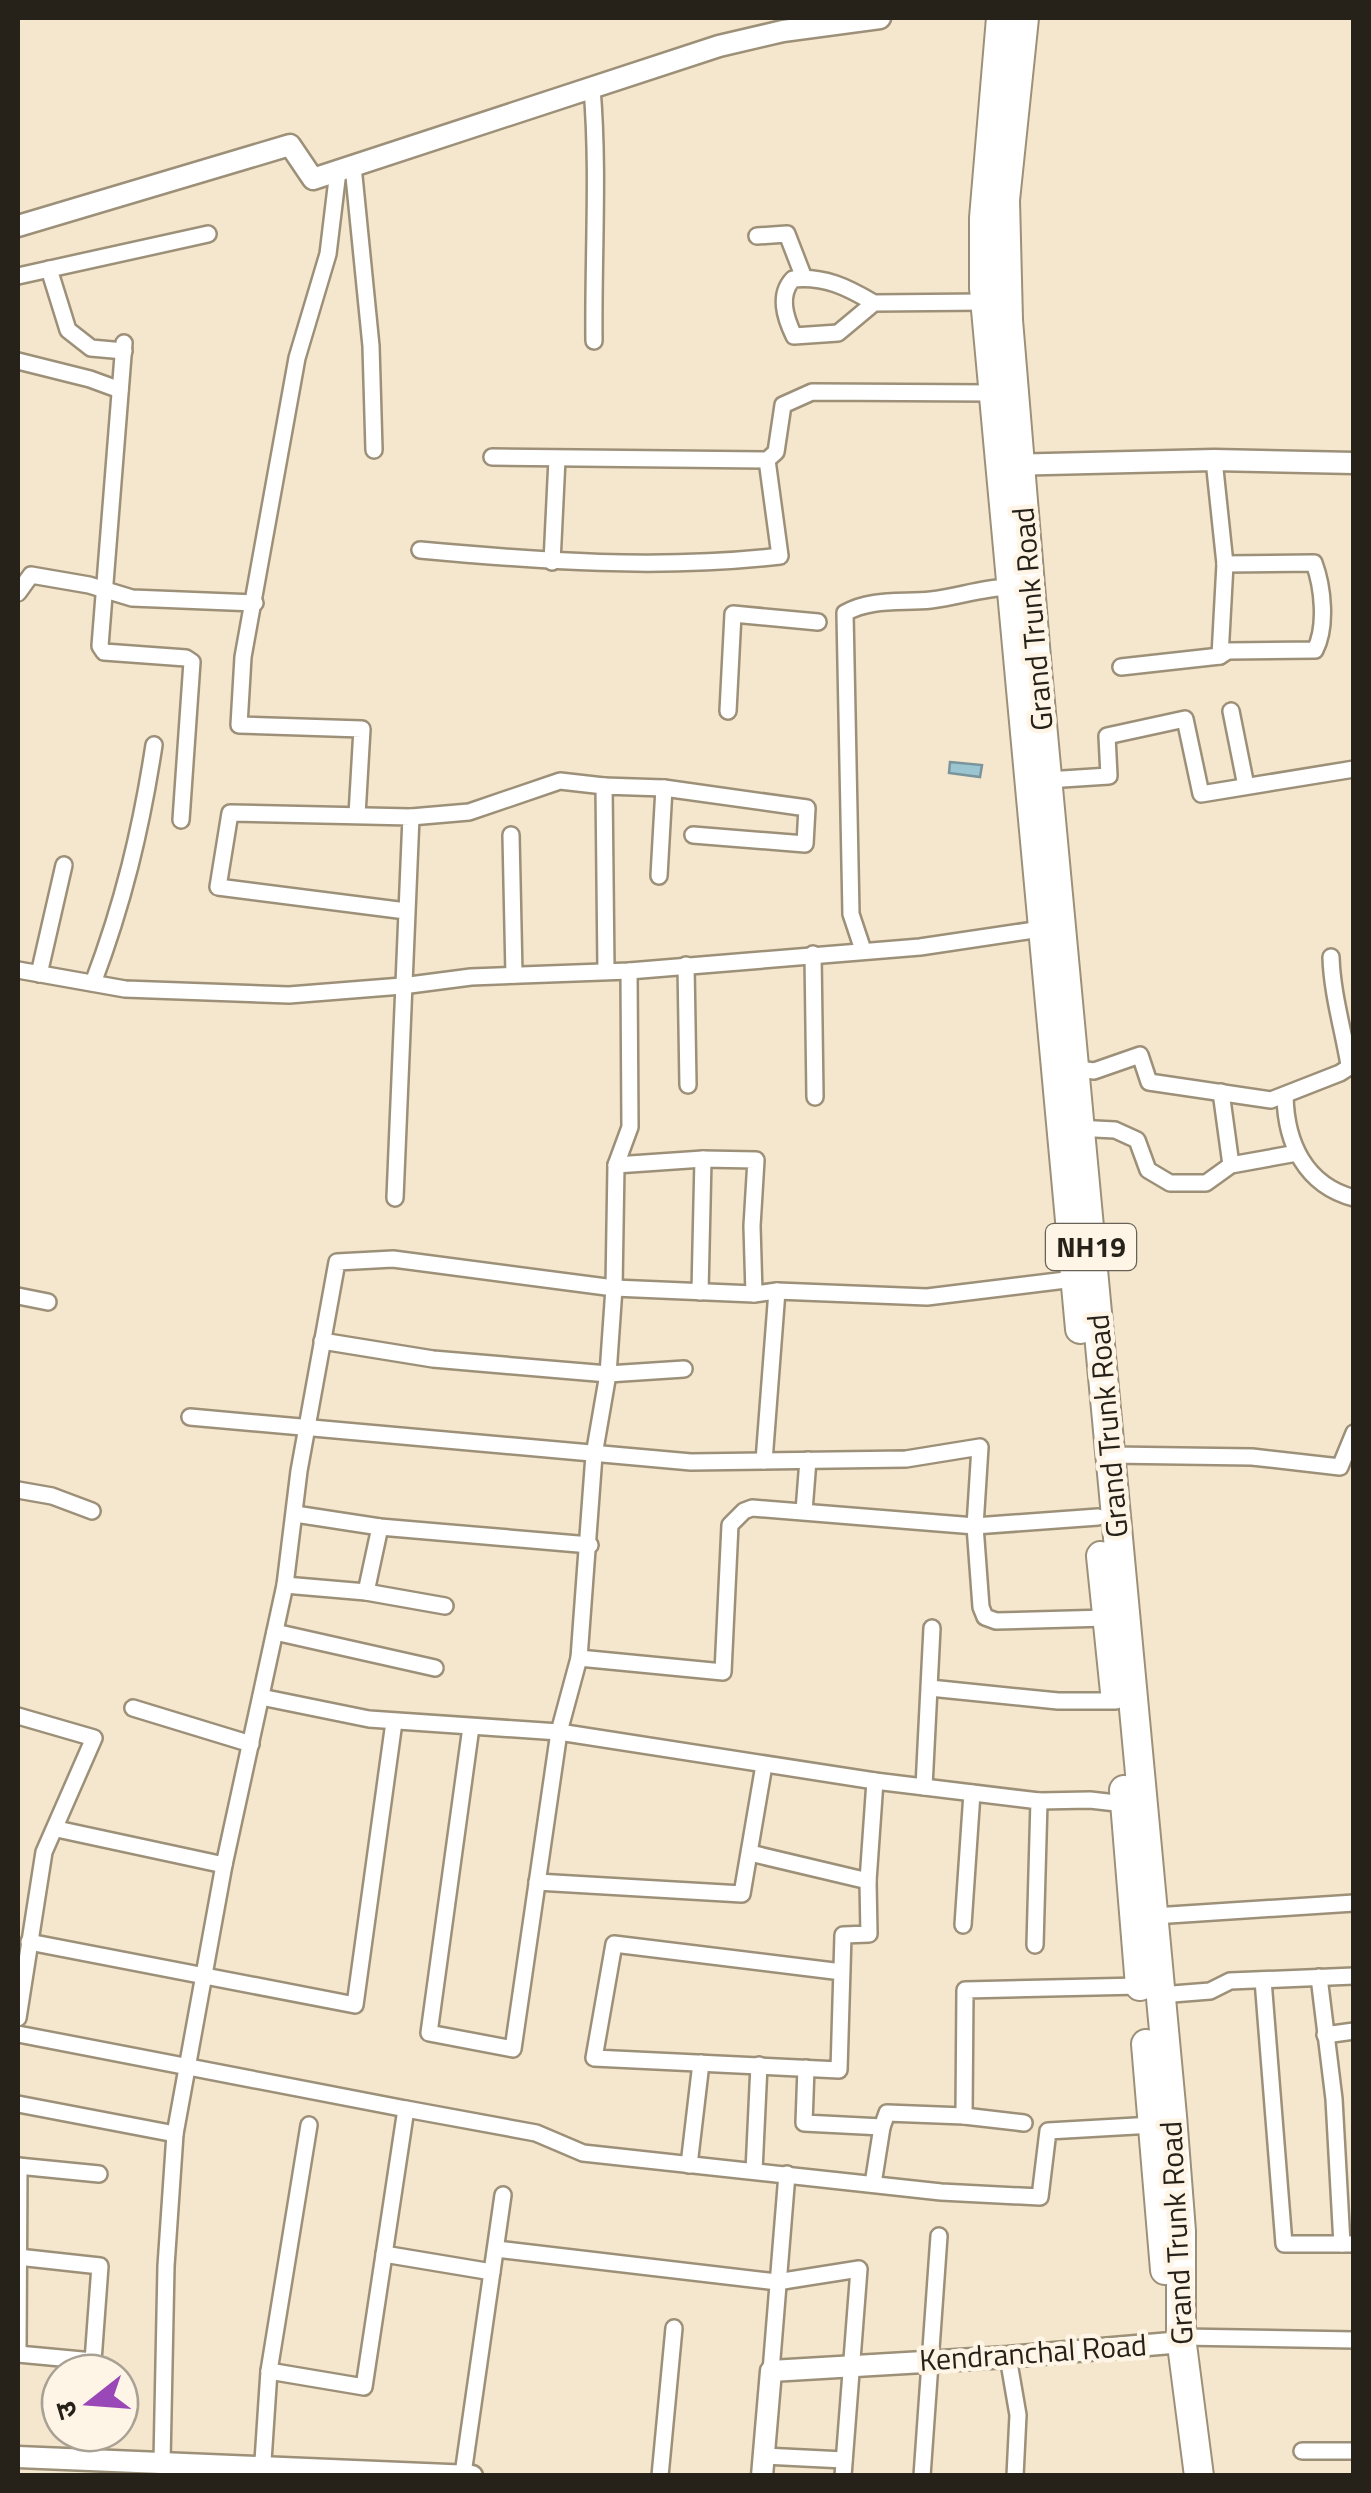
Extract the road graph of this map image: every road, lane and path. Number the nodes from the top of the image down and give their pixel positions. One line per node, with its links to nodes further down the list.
1 (880, 18): 4 (street)
2 (1001, 18): 12 (highway, Grand Trunk Road / NH19)
3 (1024, 18): 24 (highway, Grand Trunk Road / NH19)
4 (592, 88): 5 (street); 14 (street)
5 (346, 169): 6 (street); 18 (street); 31 (street)
6 (18, 226)
7 (208, 234): 9 (street)
8 (756, 236): 11 (street)
9 (49, 269): 10 (street); 16 (street)
10 (18, 276)
11 (804, 278): 13 (street); 13 (street)
12 (985, 302): 13 (street); 17 (highway, Grand Trunk Road / NH19)
13 (874, 303)
14 (594, 340)
15 (18, 361): 16 (street)
16 (120, 390): 29 (street)
17 (993, 392): 21 (street); 24 (highway, Grand Trunk Road / NH19)
18 (374, 450)
19 (492, 457): 20 (street)
20 (557, 459): 21 (street); 26 (street)
21 (767, 460): 26 (street)
22 (1214, 460): 23 (street); 24 (street); 27 (street)
23 (1354, 463)
24 (1009, 465): 28 (highway, Grand Trunk Road / NH19); 39 (highway, Grand Trunk Road / NH19)
25 (420, 550): 26 (street)
26 (552, 562)
27 (1225, 564): 33 (street); 33 (street)
28 (1010, 586): 51 (highway, Grand Trunk Road / NH19); 52 (street)
29 (102, 589): 30 (street); 31 (street); 45 (street)
30 (18, 592)
31 (255, 603): 43 (street)
32 (818, 622): 35 (street)
33 (1220, 656): 34 (street)
34 (1121, 667)
35 (728, 711)
36 (1232, 712): 41 (street)
37 (154, 745): 61 (street)
38 (1354, 769): 41 (street)
39 (1047, 780): 41 (street); 63 (highway, Grand Trunk Road / NH19)
40 (604, 786): 42 (street); 44 (street); 58 (street)
41 (1246, 786)
42 (664, 788): 46 (street); 49 (street)
43 (356, 815): 44 (street); 50 (street)
44 (412, 817): 50 (street)
45 (181, 820)
46 (692, 834)
47 (511, 835): 60 (street)
48 (64, 866): 59 (street)
49 (659, 876)
50 (406, 911): 62 (street)
51 (1041, 929): 52 (street); 69 (highway, Grand Trunk Road / NH19)
52 (862, 950): 53 (street)
53 (812, 954): 55 (street); 68 (street)
54 (1331, 957): 64 (street)
55 (686, 965): 57 (street); 65 (street)
56 (18, 970): 59 (street)
57 (629, 970): 58 (street); 72 (street)
58 (606, 971): 60 (street)
59 (39, 974): 61 (street)
60 (514, 975): 62 (street)
61 (93, 984): 62 (street)
62 (402, 986): 74 (street)
63 (1072, 1058): 66 (street); 69 (highway, Grand Trunk Road / NH19)
64 (1351, 1065): 67 (street)
65 (688, 1084)
66 (1221, 1092): 67 (street); 73 (street)
67 (1285, 1096): 70 (street)
68 (815, 1097)
69 (1070, 1128): 73 (street); 76 (highway, Grand Trunk Road / NH19); 90 (highway, Grand Trunk Road / NH19)
70 (1297, 1154): 73 (street); 75 (street)
71 (703, 1159): 72 (street); 79 (street); 80 (street)
72 (616, 1165): 77 (street)
73 (1231, 1165)
74 (395, 1198)
75 (1354, 1198)
76 (1074, 1280): 78 (street); 97 (highway, Grand Trunk Road / NH19)
77 (614, 1288): 79 (street); 83 (street); 85 (street)
78 (777, 1291): 80 (street); 92 (street)
79 (700, 1292): 80 (street)
80 (754, 1294)
81 (18, 1296): 82 (street)
82 (48, 1302)
83 (322, 1341): 85 (street); 87 (street)
84 (684, 1369): 85 (street)
85 (608, 1374): 89 (street)
86 (190, 1417): 87 (street)
87 (308, 1428): 89 (street); 96 (street)
88 (1354, 1433): 90 (street)
89 (594, 1455): 92 (street); 100 (street)
90 (1110, 1456): 130 (highway, Grand Trunk Road / NH19)
91 (808, 1460): 92 (street); 95 (street); 98 (street)
92 (764, 1461)
93 (18, 1490): 94 (street)
94 (92, 1510)
95 (804, 1512): 98 (street); 107 (street)
96 (295, 1514): 99 (street); 101 (street)
97 (1098, 1518): 98 (street); 104 (highway, Grand Trunk Road / NH19)
98 (975, 1526): 104 (street)
99 (380, 1527): 100 (street); 102 (street)
100 (590, 1545): 107 (street)
101 (285, 1584): 102 (street); 106 (street)
102 (366, 1592): 103 (street)
103 (444, 1606)
104 (1108, 1618): 111 (highway, Grand Trunk Road / NH19)
105 (932, 1628): 109 (street)
106 (275, 1632): 108 (street); 110 (street)
107 (578, 1658): 116 (street)
108 (435, 1668)
109 (930, 1688): 111 (street); 120 (street)
110 (261, 1698): 114 (street); 117 (street)
111 (1116, 1700): 123 (highway, Grand Trunk Road / NH19)
112 (134, 1708): 117 (street)
113 (18, 1716): 124 (street)
114 (394, 1722): 115 (street); 136 (street)
115 (471, 1727): 116 (street); 128 (street)
116 (560, 1732): 118 (street); 128 (street)
117 (251, 1744): 126 (street)
118 (764, 1764): 119 (street); 125 (street)
119 (875, 1781): 120 (street); 127 (street)
120 (924, 1787): 121 (street)
121 (972, 1793): 122 (street); 131 (street)
122 (1039, 1801): 123 (street); 133 (street)
123 (1125, 1804): 139 (highway, Grand Trunk Road / NH19)
124 (57, 1829): 126 (street); 132 (street)
125 (750, 1853): 127 (street); 128 (street)
126 (224, 1865): 136 (street)
127 (868, 1881): 134 (street)
128 (536, 1882)
129 (1354, 1903): 130 (street)
130 (1154, 1916): 139 (highway, Grand Trunk Road / NH19)
131 (964, 1925)
132 (29, 1942): 136 (street); 140 (street)
133 (1035, 1945)
134 (842, 1972): 144 (street); 147 (street)
135 (1354, 1976): 137 (street)
136 (205, 1977): 145 (street)
137 (1319, 1977): 138 (street); 143 (street)
138 (1263, 1980): 139 (street); 166 (street)
139 (1150, 1991): 150 (street); 152 (highway, Grand Trunk Road / NH19); 173 (highway, Grand Trunk Road / NH19)
140 (18, 2018)
141 (1354, 2031): 143 (street)
142 (18, 2034): 145 (street)
143 (1325, 2034): 157 (street)
144 (701, 2063): 146 (street); 158 (street)
145 (189, 2065): 149 (street); 155 (street)
146 (759, 2065): 147 (street); 160 (street)
147 (806, 2068): 154 (street)
148 (18, 2104): 155 (street)
149 (406, 2109): 158 (street); 168 (street)
150 (964, 2116): 151 (street); 154 (street)
151 (1024, 2124)
152 (1152, 2124): 163 (street); 173 (highway, Grand Trunk Road / NH19)
153 (309, 2125): 179 (street)
154 (882, 2127): 163 (street)
155 (175, 2134): 184 (street)
156 (1354, 2150): 157 (street)
157 (1336, 2152): 166 (street)
158 (689, 2165): 160 (street)
159 (18, 2166): 161 (street); 169 (street)
160 (754, 2170): 162 (street)
161 (99, 2174)
162 (787, 2174): 163 (street); 171 (street)
163 (872, 2184)
164 (503, 2195): 167 (street)
165 (939, 2236): 177 (street)
166 (1348, 2244)
167 (496, 2250): 170 (street); 171 (street)
168 (384, 2254): 170 (street); 179 (street)
169 (18, 2257): 175 (street); 175 (street)
170 (492, 2272): 189 (street)
171 (776, 2282): 178 (street); 180 (street)
172 (674, 2328): 190 (street)
173 (1176, 2340): 174 (street, Kendranchal Road); 176 (street, Kendranchal Road); 193 (highway, Grand Trunk Road / NH19); 194 (highway, Grand Trunk Road / NH19)
174 (1354, 2340)
175 (18, 2352)
176 (1008, 2357): 177 (street, Kendranchal Road); 192 (street)
177 (930, 2360): 178 (street, Kendranchal Road); 191 (street)
178 (854, 2365): 180 (street, Kendranchal Road); 186 (street)
179 (269, 2371): 187 (street)
180 (770, 2371): 185 (street)
181 (1302, 2451): 182 (street)
182 (1354, 2451)
183 (18, 2457): 184 (street)
184 (162, 2462): 187 (street)
185 (763, 2466): 186 (street)
186 (843, 2468)
187 (262, 2470): 188 (street)
188 (368, 2472): 189 (street)
189 (468, 2474)
190 (660, 2476)
191 (922, 2476)
192 (1015, 2476)
193 (1183, 2476)
194 (1199, 2476)

